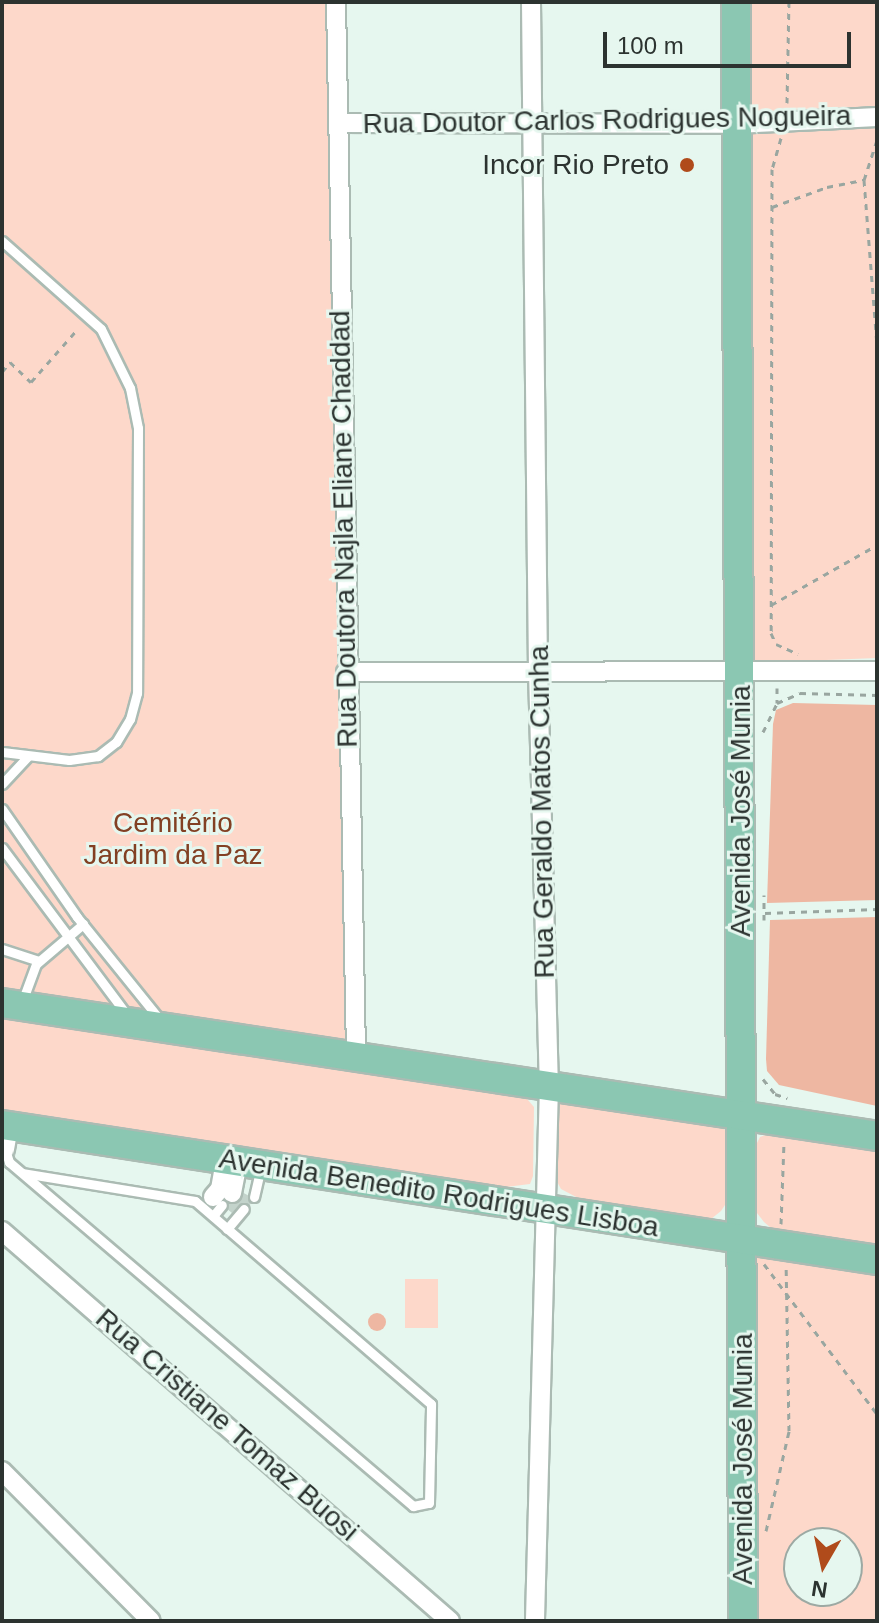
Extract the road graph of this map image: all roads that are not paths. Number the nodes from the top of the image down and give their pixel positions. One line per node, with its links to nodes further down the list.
1 (336, 2): 5 (street, Rua Doutora Najla Eliane Chaddad)
2 (531, 2): 6 (street, Rua Geraldo Matos Cunha)
3 (736, 2): 7 (main road, Avenida José Munia)
4 (877, 117): 7 (street, Rua Doutor Carlos Rodrigues Nogueira)
5 (338, 123): 6 (street, Rua Doutor Carlos Rodrigues Nogueira); 11 (street, Rua Doutora Najla Eliane Chaddad)
6 (532, 124): 7 (street, Rua Doutor Carlos Rodrigues Nogueira); 9 (street, Rua Geraldo Matos Cunha)
7 (735, 124): 12 (main road, Avenida José Munia)
8 (2, 241): 14 (lane)
9 (538, 670): 11 (street); 12 (street); 26 (street, Rua Geraldo Matos Cunha)
10 (877, 671): 12 (street)
11 (346, 672): 25 (street, Rua Doutora Najla Eliane Chaddad)
12 (741, 675): 27 (main road, Avenida José Munia)
13 (2, 752): 14 (lane)
14 (28, 756): 15 (lane)
15 (2, 784)
16 (2, 809): 18 (lane)
17 (2, 848): 19 (lane)
18 (83, 924): 19 (lane); 24 (lane)
19 (66, 937): 21 (lane); 23 (lane)
20 (2, 949): 21 (lane)
21 (38, 961): 22 (lane)
22 (12, 1004): 23 (main road)
23 (133, 1023): 24 (main road)
24 (166, 1027): 25 (main road)
25 (356, 1057): 26 (main road)
26 (549, 1085): 27 (main road); 37 (street, Rua Geraldo Matos Cunha)
27 (742, 1114): 29 (main road); 40 (main road, Avenida José Munia)
28 (5, 1134): 30 (main road, Avenida Benedito Rodrigues Lisboa); 31 (lane)
29 (877, 1136)
30 (241, 1163): 34 (lane); 35 (street); 37 (main road, Avenida Benedito Rodrigues Lisboa)
31 (23, 1173): 32 (lane); 33 (lane)
32 (57, 1179): 33 (lane); 35 (lane)
33 (50, 1197): 38 (lane)
34 (254, 1197)
35 (217, 1204): 38 (lane)
36 (244, 1209): 38 (lane)
37 (548, 1209): 40 (main road, Avenida Benedito Rodrigues Lisboa); 45 (street, Rua Geraldo Matos Cunha)
38 (227, 1229)
39 (2, 1231): 44 (street, Rua Cristiane Tomaz Buosi)
40 (742, 1239): 41 (main road, Avenida Benedito Rodrigues Lisboa); 46 (main road, Avenida José Munia)
41 (877, 1260)
42 (2, 1471): 43 (street)
43 (151, 1621)
44 (450, 1621)
45 (535, 1621)
46 (743, 1621)

